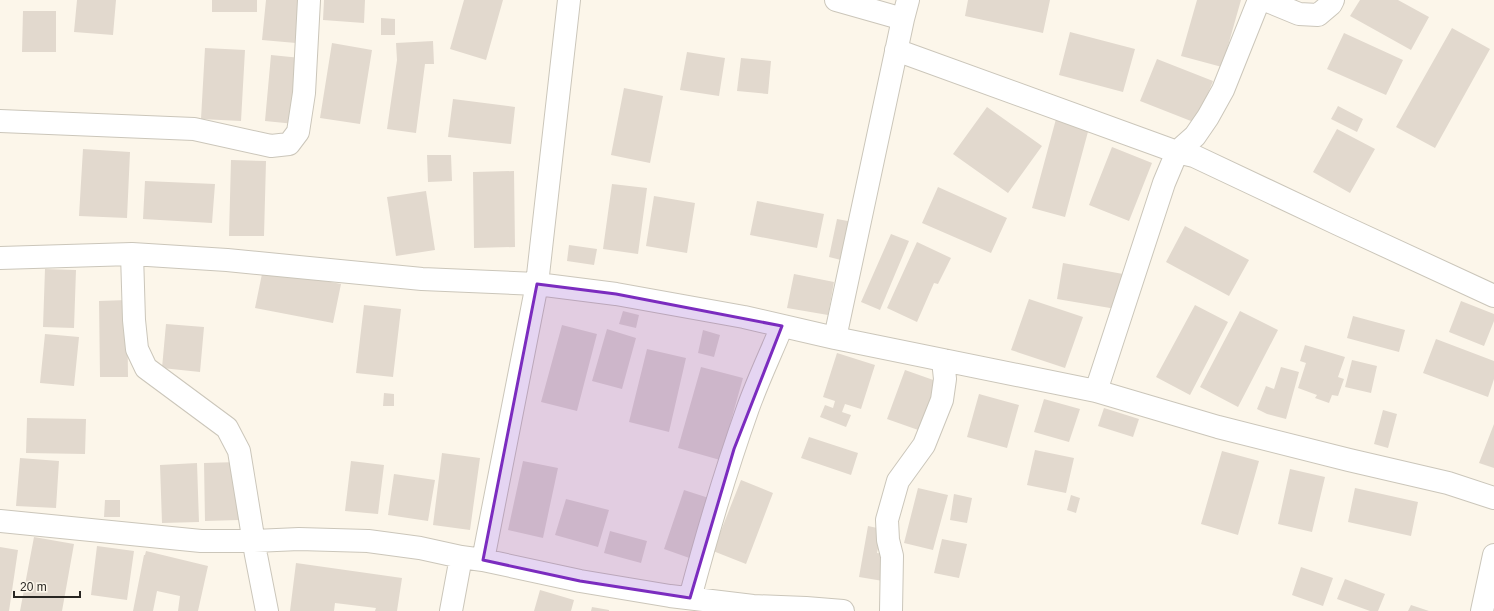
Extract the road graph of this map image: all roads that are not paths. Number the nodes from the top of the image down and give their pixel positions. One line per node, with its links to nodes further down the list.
1 (309, 0): 9 (street)
2 (569, 0): 13 (street)
3 (836, 0): 7 (street)
4 (1259, 0): 10 (street)
5 (1264, 0): 6 (street)
6 (1333, 0)
7 (905, 9): 8 (street)
8 (896, 50): 10 (street); 16 (street)
9 (0, 121)
10 (1177, 152): 14 (street); 18 (street)
11 (132, 254): 12 (street); 13 (street); 21 (street)
12 (0, 258)
13 (537, 284): 15 (street); 24 (street)
14 (1494, 296)
15 (782, 326): 16 (street); 25 (street)
16 (835, 338): 17 (street)
17 (944, 360): 18 (street); 30 (street)
18 (1096, 391): 19 (street)
19 (1494, 498)
20 (0, 521): 21 (street)
21 (254, 541): 23 (street); 27 (street)
22 (1494, 555): 31 (street)
23 (462, 557): 24 (street); 28 (street)
24 (483, 560): 25 (street)
25 (678, 602): 26 (street)
26 (753, 609): 29 (street)
27 (267, 611)
28 (451, 611)
29 (843, 611)
30 (891, 611)
31 (1482, 611)

